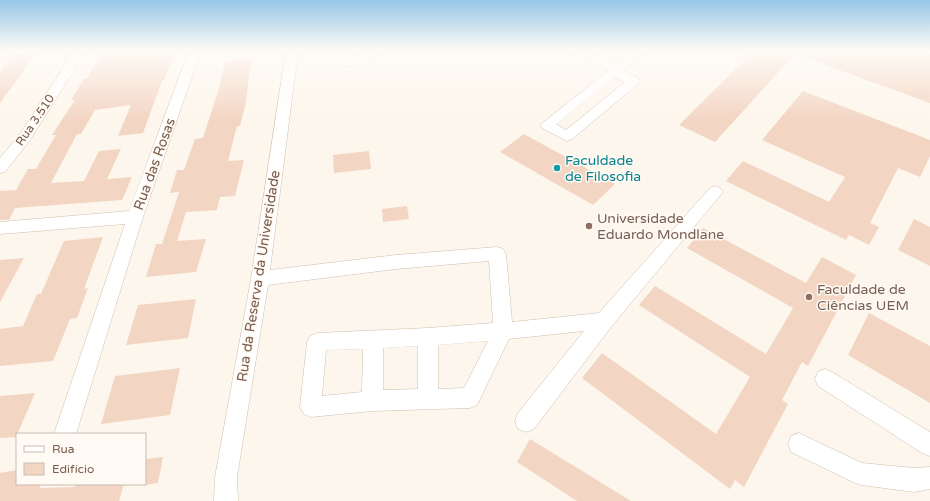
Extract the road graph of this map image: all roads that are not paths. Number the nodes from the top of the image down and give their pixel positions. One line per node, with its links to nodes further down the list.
1 (65, 74): 6 (street, Rua 3.510)
2 (187, 74): 8 (street, Rua das Rosas)
3 (289, 74): 10 (street, Rua da Reserva da Universidade)
4 (611, 74): 5 (street)
5 (623, 74)
6 (0, 168)
7 (715, 192): 11 (street)
8 (135, 217): 9 (street, Rua das Rosas); 19 (street)
9 (0, 228)
10 (260, 279): 12 (street); 23 (street, Rua da Reserva da Universidade)
11 (604, 321): 12 (street); 18 (street)
12 (503, 330): 13 (street); 16 (street)
13 (428, 337): 14 (street); 16 (street)
14 (373, 339): 17 (street); 17 (street)
15 (825, 379): 21 (street)
16 (428, 399): 17 (street)
17 (372, 401)
18 (526, 421)
19 (65, 433)
20 (799, 444): 22 (street)
21 (930, 446)
22 (930, 478)
23 (226, 501)

